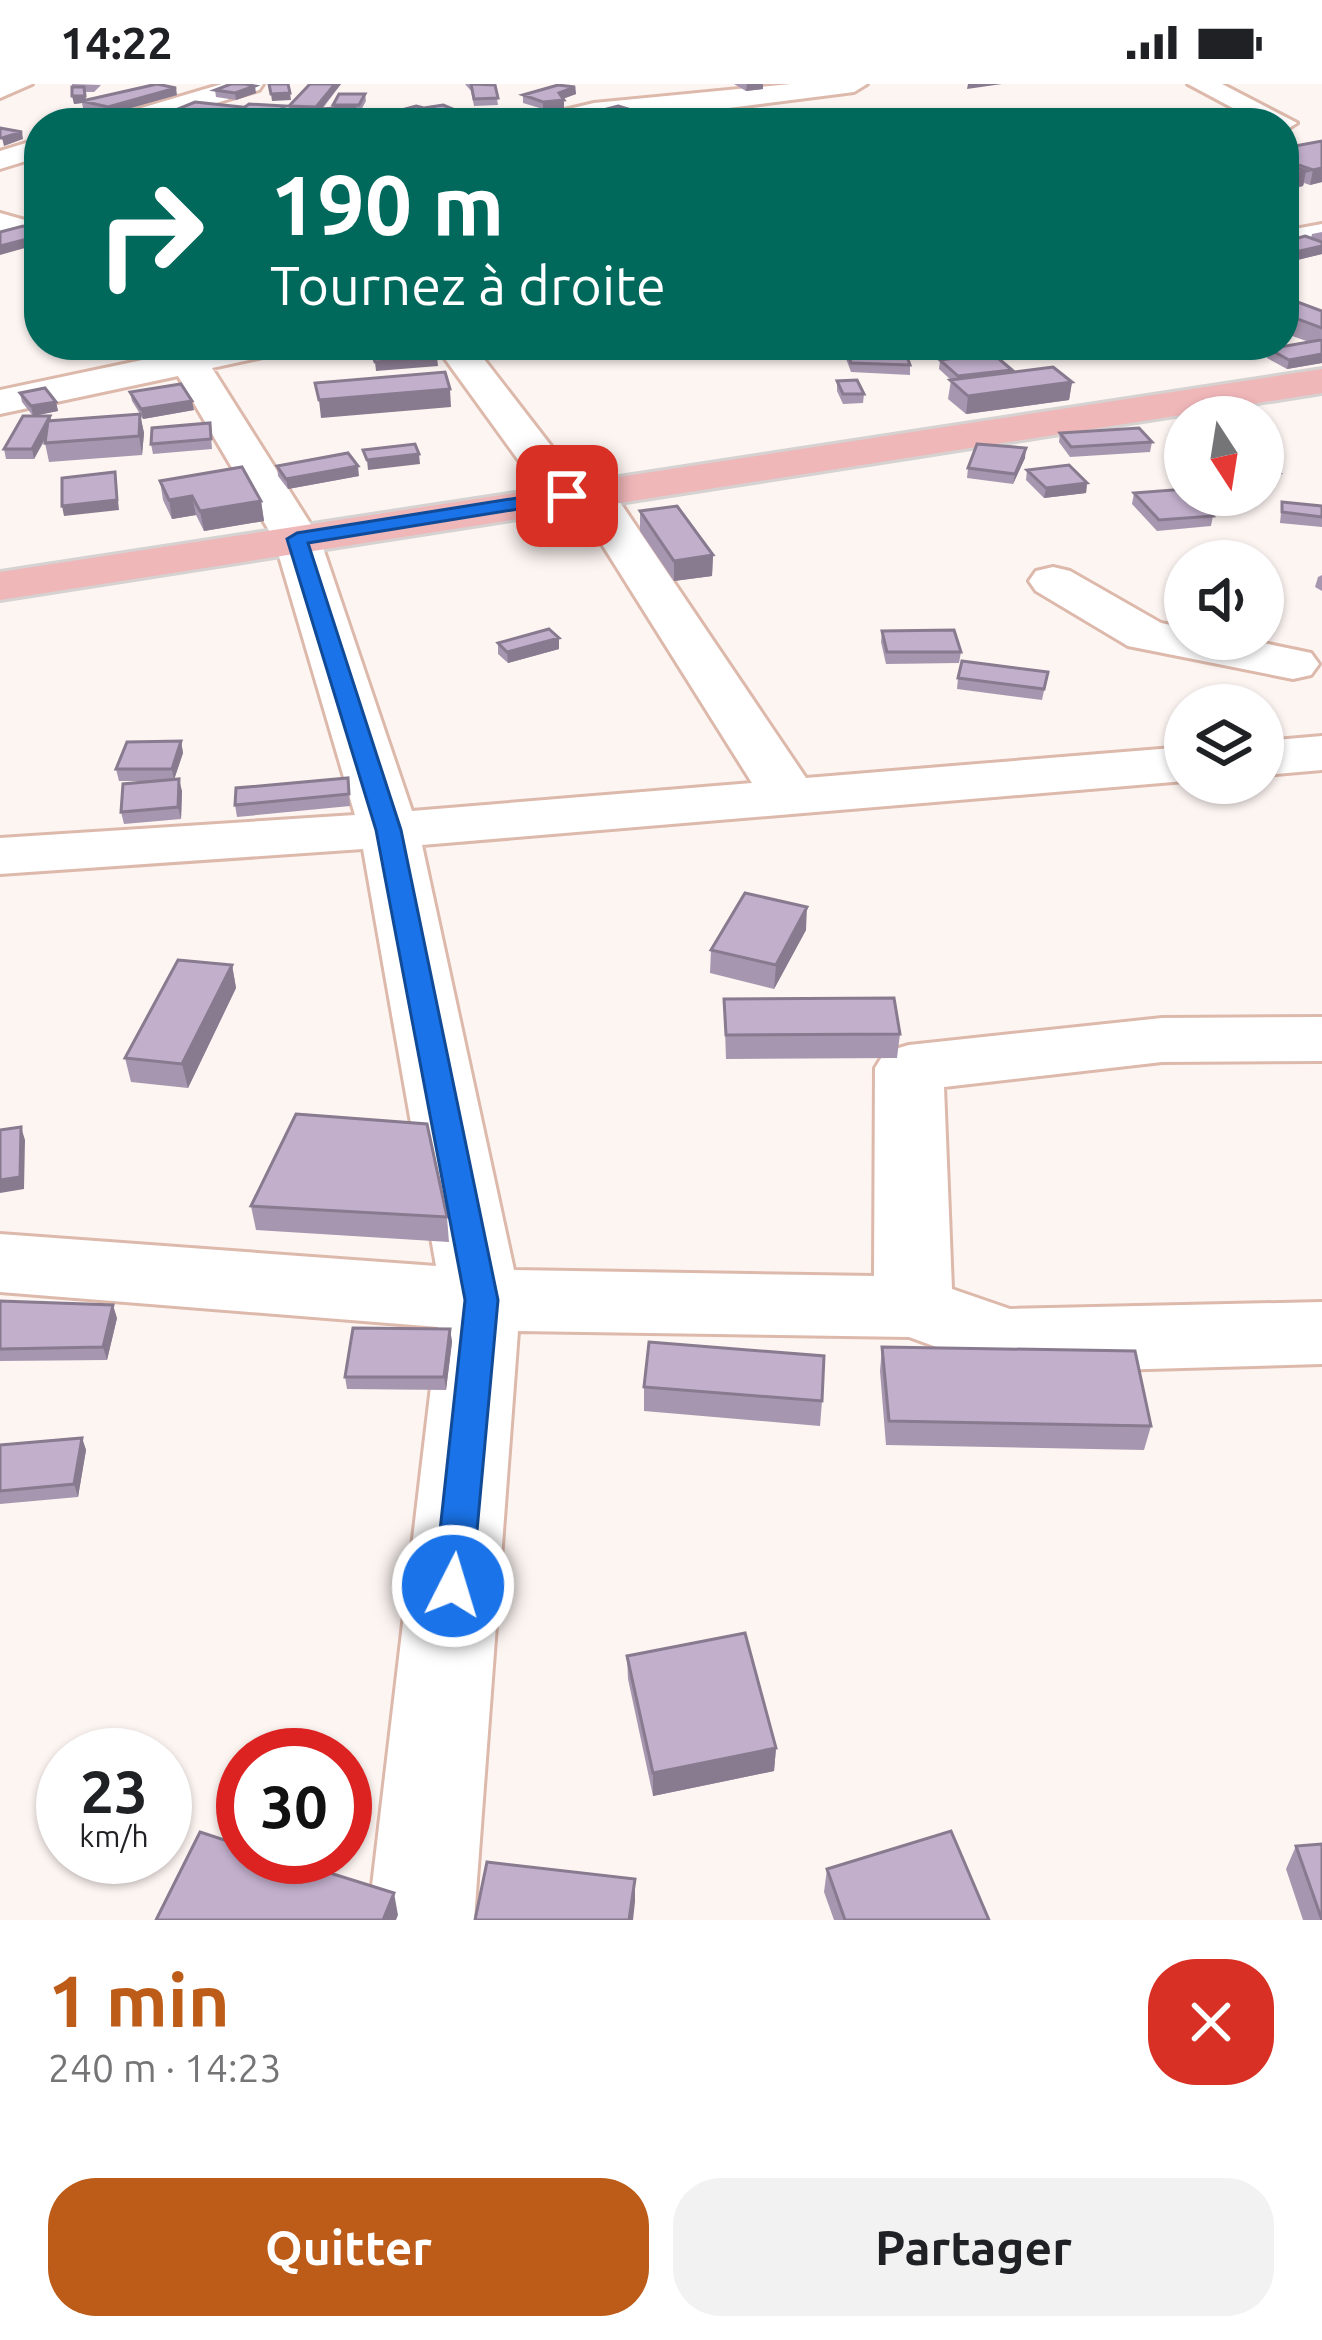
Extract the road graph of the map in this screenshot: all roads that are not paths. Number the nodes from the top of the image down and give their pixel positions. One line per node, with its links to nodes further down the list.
1 (19, 84): 5 (street)
2 (250, 84): 6 (street)
3 (854, 84): 7 (street)
4 (1201, 84): 8 (street)
5 (0, 90)
6 (171, 108)
7 (634, 108)
8 (1252, 108)
9 (0, 223): 10 (street)
10 (24, 242)
11 (159, 360): 15 (street)
12 (190, 360): 17 (street)
13 (467, 360): 16 (street)
14 (1322, 381): 16 (main road)
15 (0, 402)
16 (579, 494): 17 (main road); 23 (street)
17 (297, 539): 19 (main road); 24 (street)
18 (1053, 581): 20 (street)
19 (0, 586)
20 (1308, 652): 21 (street)
21 (1274, 684)
22 (1164, 766): 23 (street)
23 (790, 796): 24 (street)
24 (388, 830): 25 (street); 28 (street)
25 (0, 856)
26 (1322, 1040): 29 (street)
27 (0, 1263): 28 (street)
28 (481, 1300): 29 (street); 31 (street)
29 (913, 1307): 30 (street)
30 (1322, 1333)
31 (421, 1920)

